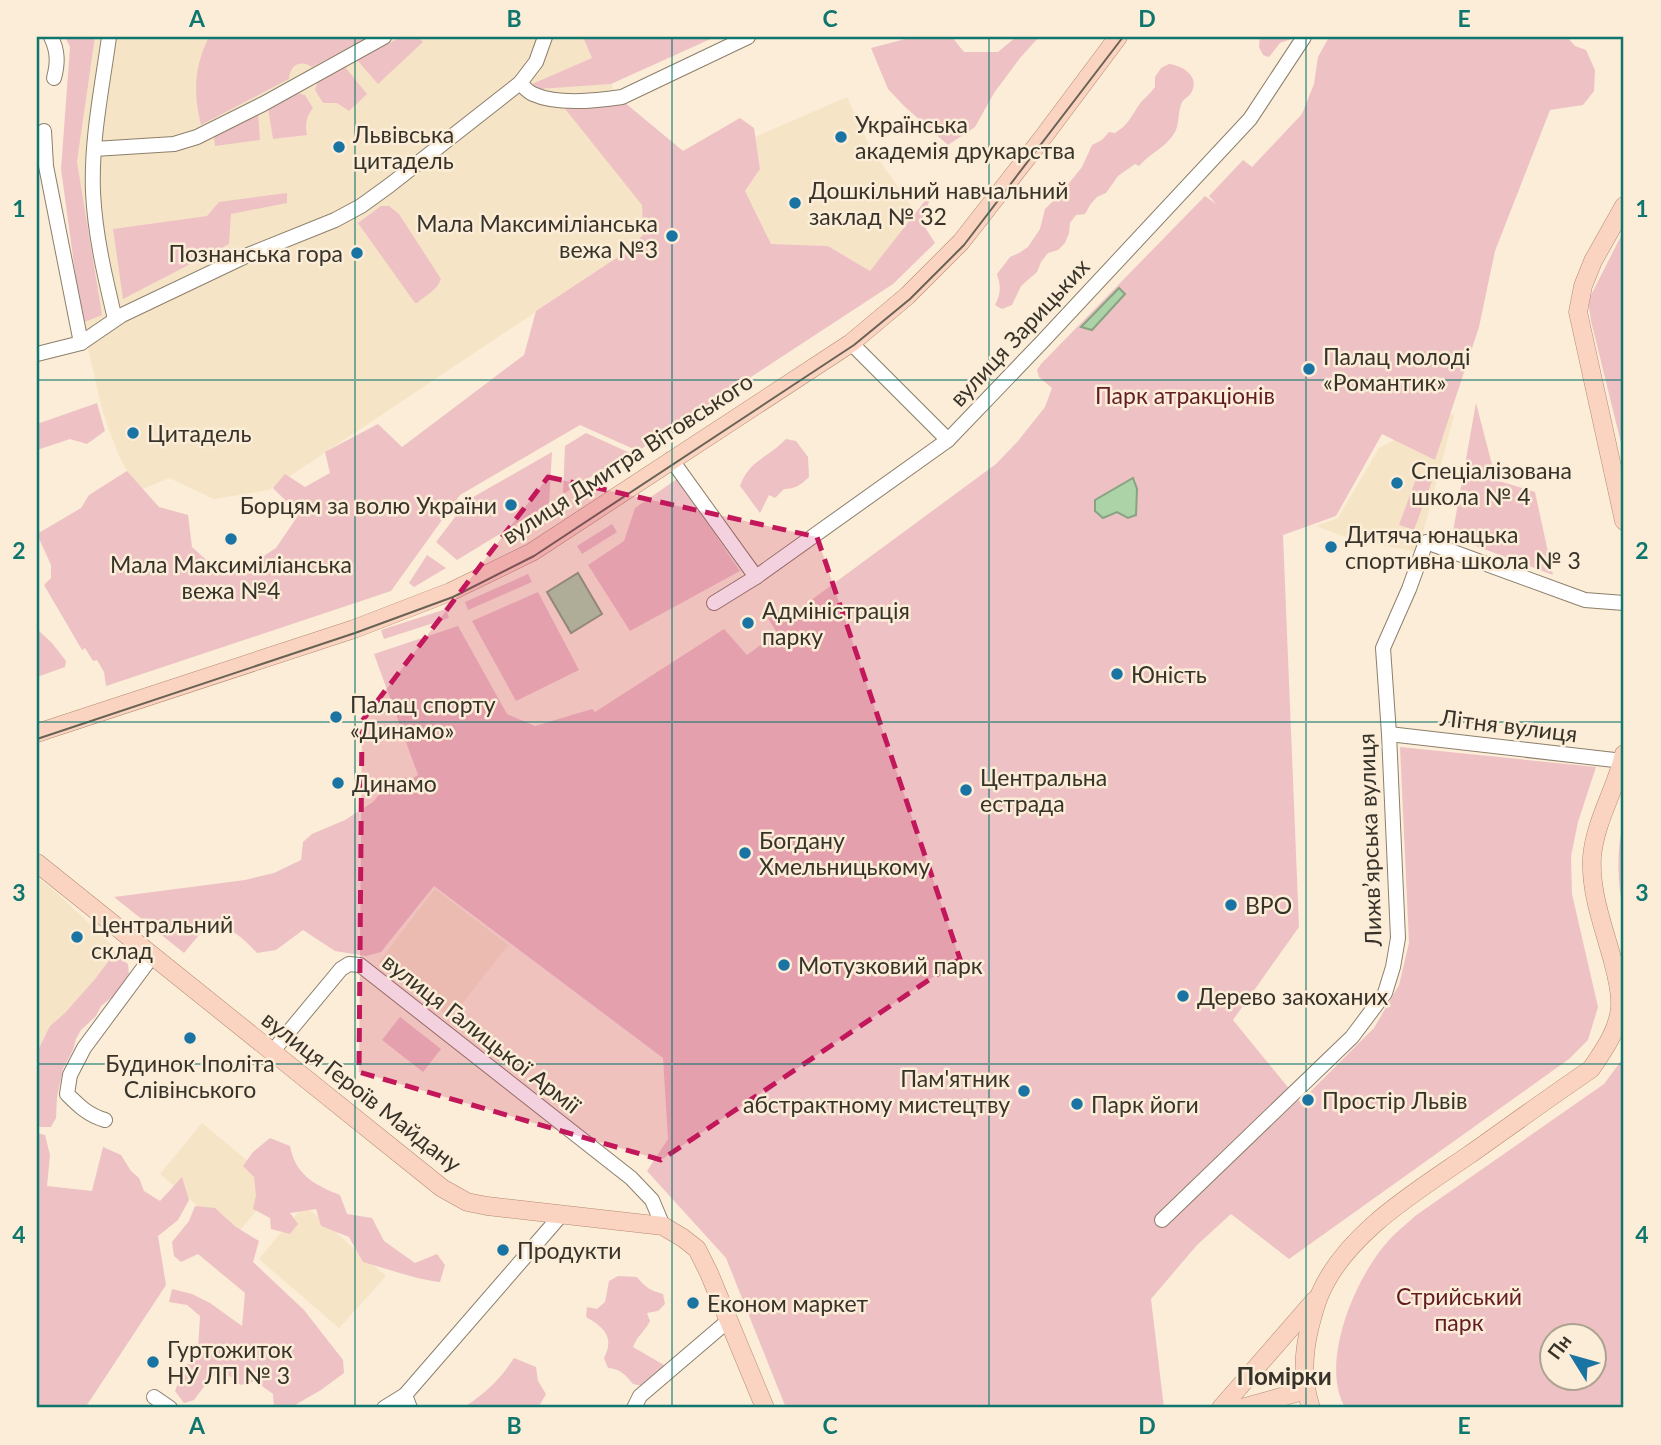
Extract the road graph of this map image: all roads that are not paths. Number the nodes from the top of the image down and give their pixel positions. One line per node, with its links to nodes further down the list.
1 (51, 37): 8 (street)
2 (109, 37): 11 (street)
3 (384, 37): 11 (street)
4 (545, 37): 9 (street)
5 (748, 37): 9 (street)
6 (1118, 37): 16 (main road, вулиця Дмитра Вітовського)
7 (1304, 37): 18 (street, вулиця Зарицьких)
8 (54, 78)
9 (520, 83): 14 (street)
10 (44, 131): 12 (street)
11 (94, 149): 14 (street)
12 (41, 170): 15 (street)
13 (1624, 206): 20 (main road)
14 (115, 318): 15 (street)
15 (81, 343): 17 (street)
16 (851, 343): 18 (street); 19 (main road, вулиця Дмитра Вітовського)
17 (37, 354)
18 (948, 440): 21 (street, вулиця Зарицьких)
19 (671, 459): 21 (street); 24 (main road, вулиця Дмитра Вітовського)
20 (1624, 521)
21 (756, 577): 22 (street, вулиця Зарицьких)
22 (714, 603)
23 (1624, 603): 25 (street, Лижвʼярська вулиця)
24 (37, 733)
25 (1389, 734): 26 (street, Літня вулиця); 32 (street, Лижвʼярська вулиця)
26 (1623, 758): 34 (main road)
27 (37, 863): 28 (main road, вулиця Героїв Майдану)
28 (153, 955): 29 (main road, вулиця Героїв Майдану); 30 (street)
29 (272, 1052): 31 (main road, вулиця Героїв Майдану); 33 (street, вулиця Галицької Армії)
30 (104, 1120)
31 (562, 1214): 33 (main road, вулиця Героїв Майдану); 38 (street)
32 (1162, 1220)
33 (663, 1226): 35 (main road, вулиця Героїв Майдану)
34 (1320, 1294): 36 (main road); 43 (main road)
35 (729, 1320): 41 (street); 42 (main road, вулиця Героїв Майдану)
36 (1306, 1390): 44 (main road); 45 (main road)
37 (154, 1397): 39 (street)
38 (407, 1401): 40 (street)
39 (170, 1408)
40 (384, 1408)
41 (634, 1408)
42 (765, 1408)
43 (1221, 1408)
44 (1242, 1408)
45 (1311, 1408)

